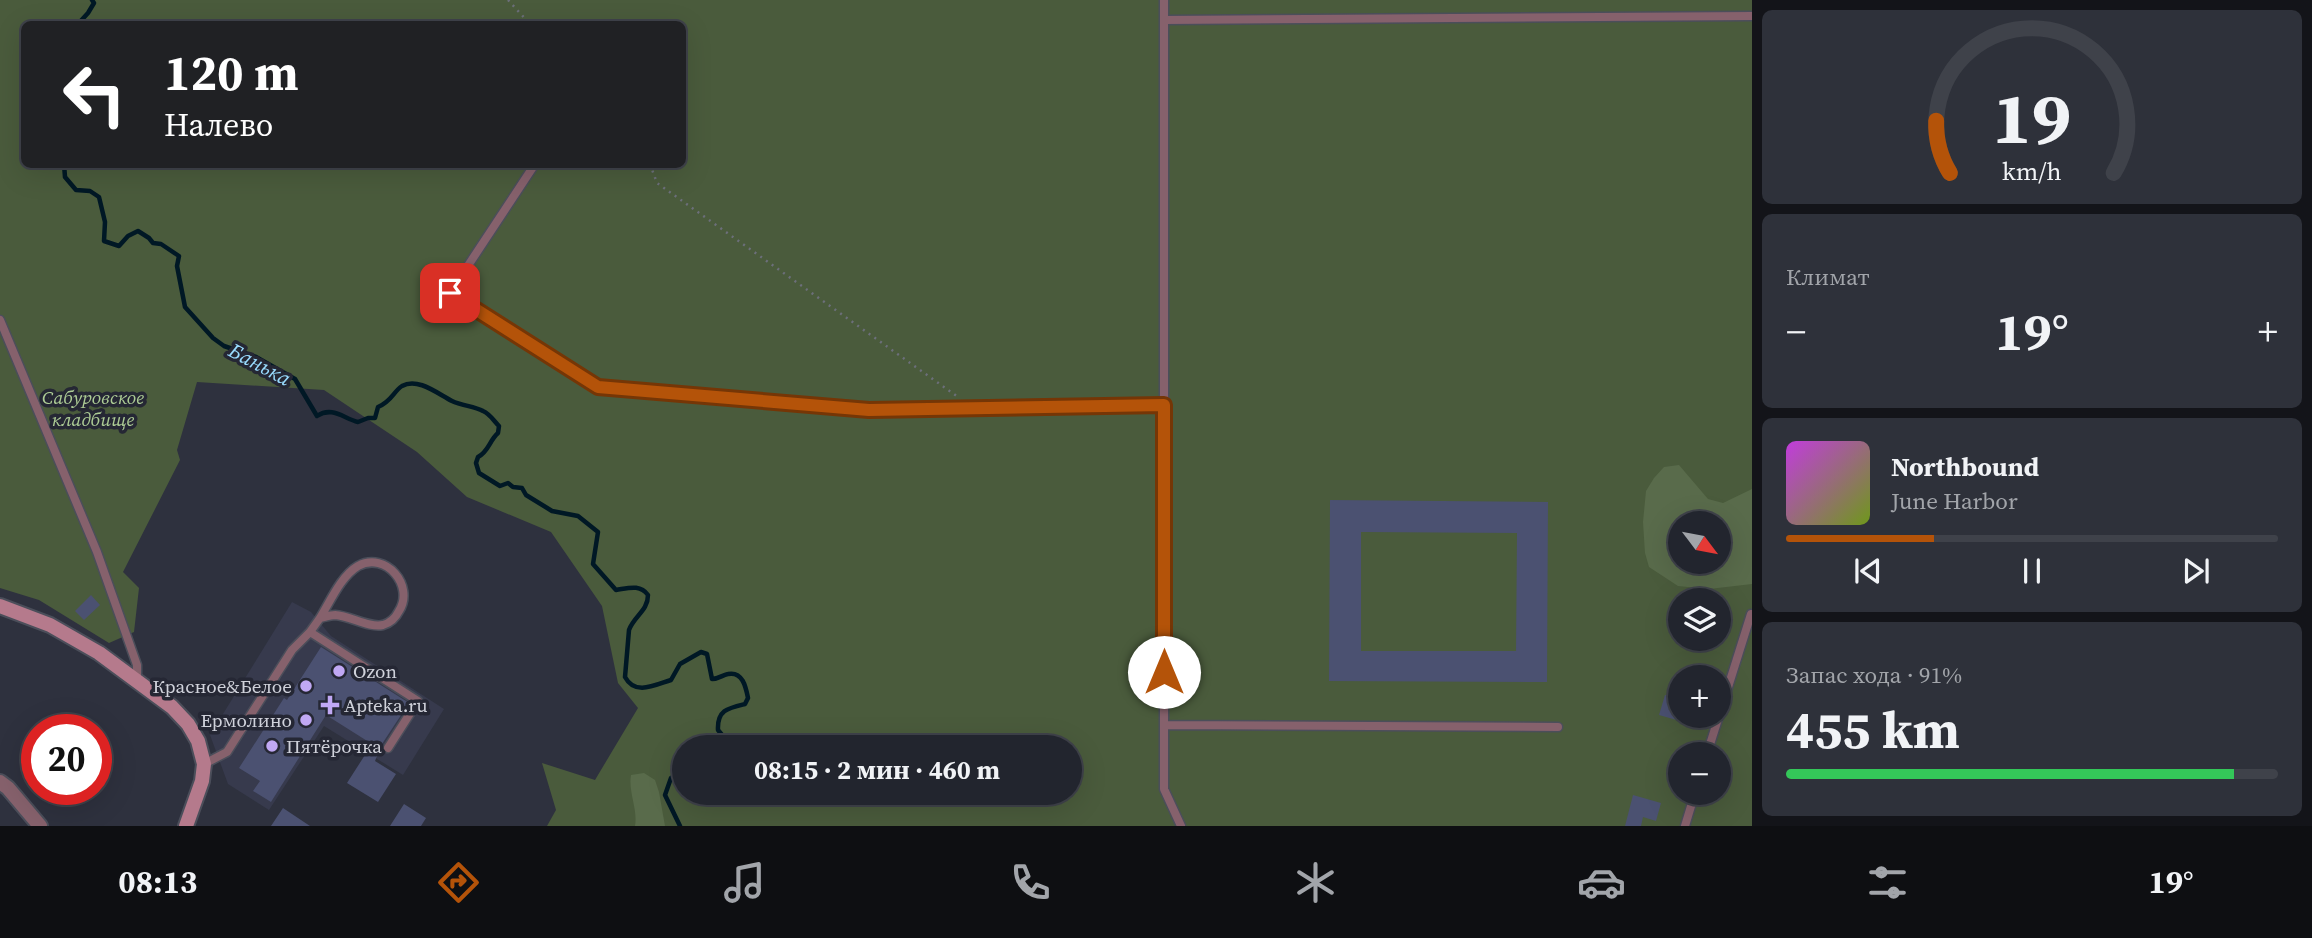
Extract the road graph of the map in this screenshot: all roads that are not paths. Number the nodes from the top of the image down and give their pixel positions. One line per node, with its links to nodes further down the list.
1 (1164, 0): 3 (lane)
2 (1752, 16): 3 (lane)
3 (1164, 20): 6 (lane)
4 (532, 168): 6 (lane)
5 (0, 320): 11 (lane)
6 (1164, 405): 12 (lane)
7 (0, 606): 11 (street)
8 (1751, 614): 14 (lane)
9 (320, 618): 9 (lane); 10 (lane)
10 (310, 632): 15 (lane); 16 (lane)
11 (137, 680): 16 (street)
12 (1164, 725): 13 (lane); 21 (lane)
13 (1558, 727)
14 (1711, 742)
15 (388, 748)
16 (204, 764): 19 (street)
17 (0, 782): 20 (street)
18 (1691, 805): 22 (lane)
19 (190, 825)
20 (40, 826)
21 (1181, 826)
22 (1685, 826)

